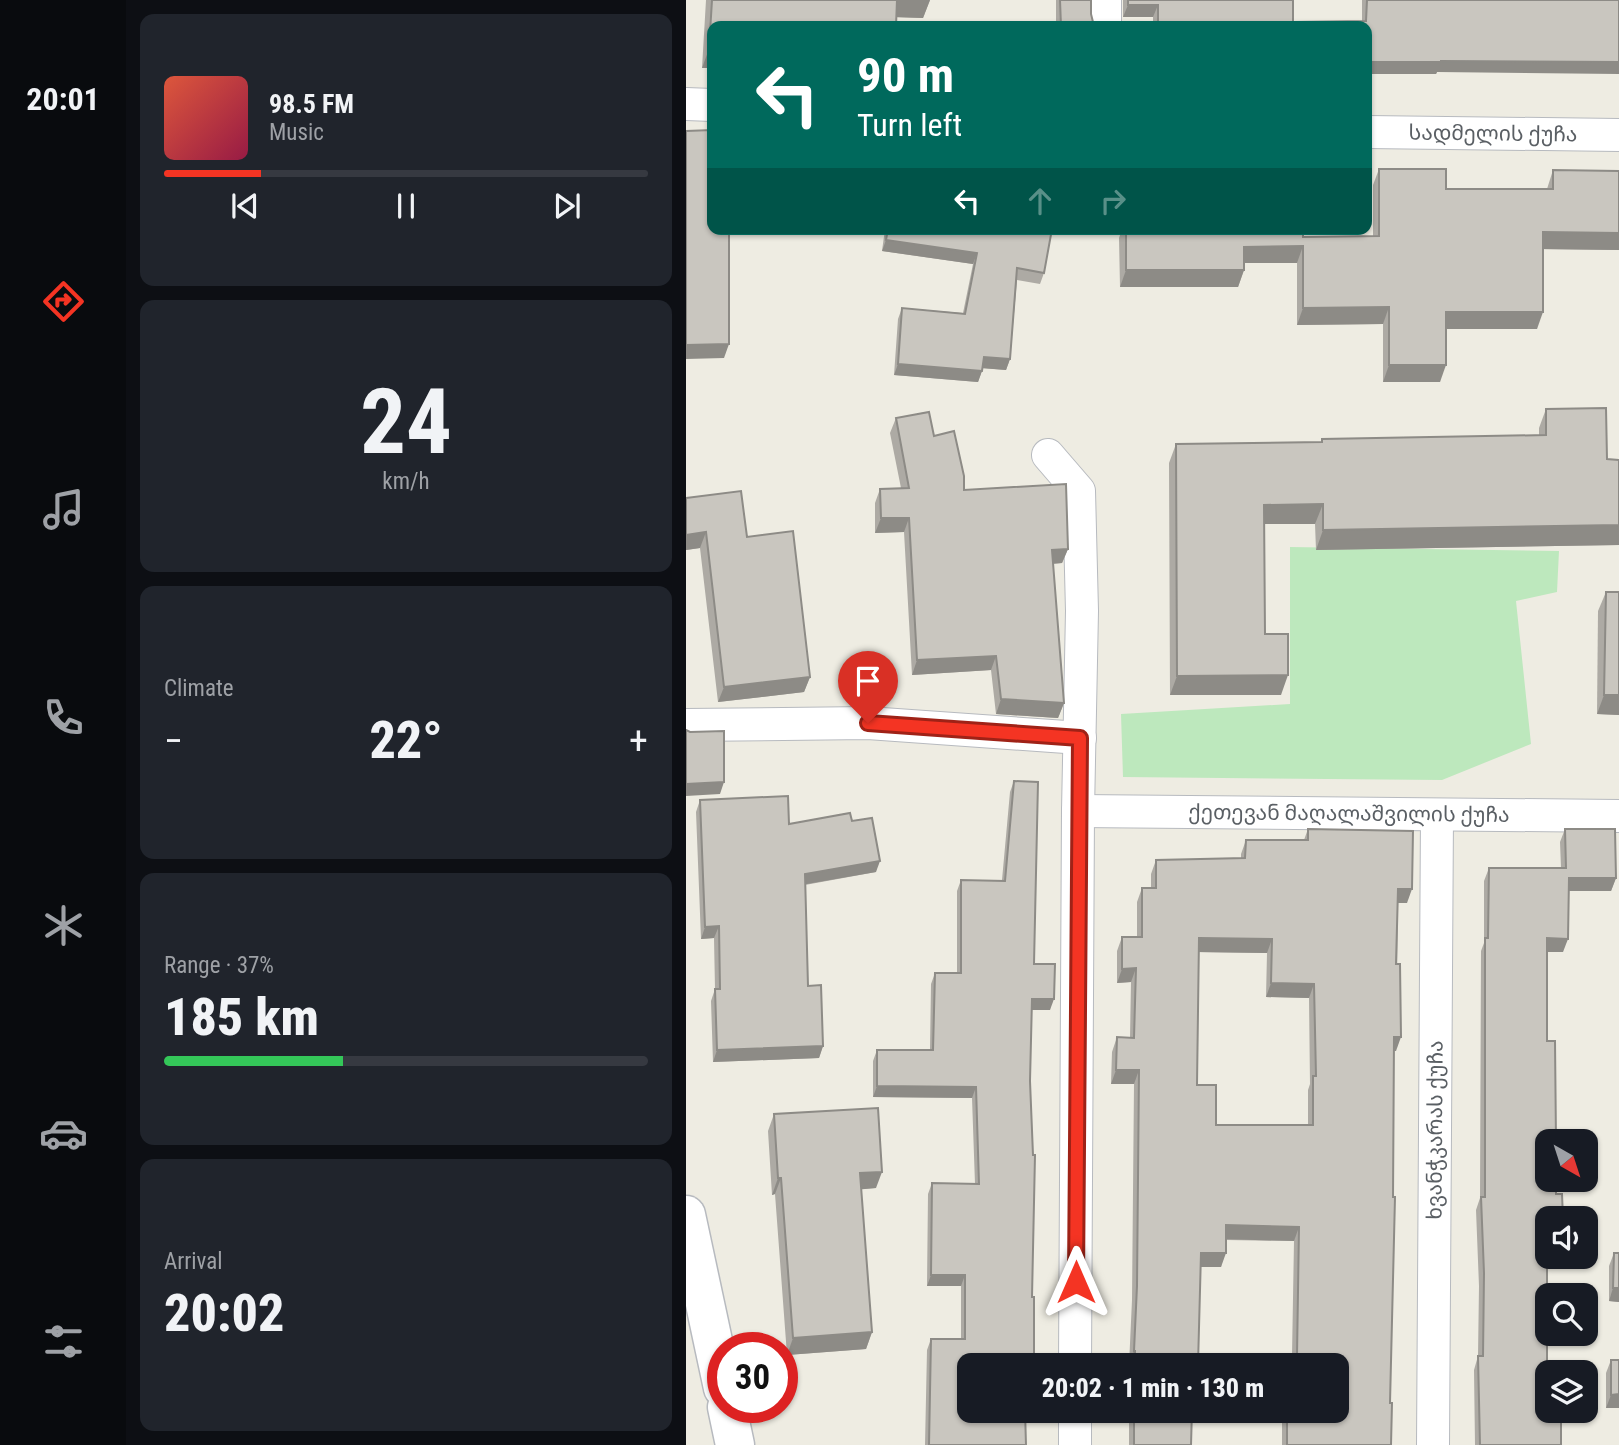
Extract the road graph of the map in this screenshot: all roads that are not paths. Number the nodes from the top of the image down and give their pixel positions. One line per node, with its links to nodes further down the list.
1 (1105, 0): 2 (street)
2 (1105, 21)
3 (686, 104): 4 (street)
4 (707, 105)
5 (1372, 132): 6 (street, სადმელის ქუჩა)
6 (1619, 135)
7 (1048, 455): 9 (street)
8 (686, 725): 9 (street)
9 (1080, 738): 10 (street)
10 (1078, 811): 11 (street, ქეთევან მაღალაშვილის ქუჩა); 15 (street)
11 (1437, 815): 12 (street, ქეთევან მაღალაშვილის ქუჩა); 20 (street, ხვანჭკარას ქუჩა)
12 (1619, 817)
13 (686, 1215): 14 (street)
14 (711, 1332)
15 (1075, 1353)
16 (730, 1423): 18 (street)
17 (1075, 1423): 19 (street)
18 (735, 1445)
19 (1075, 1445)
20 (1433, 1445)

